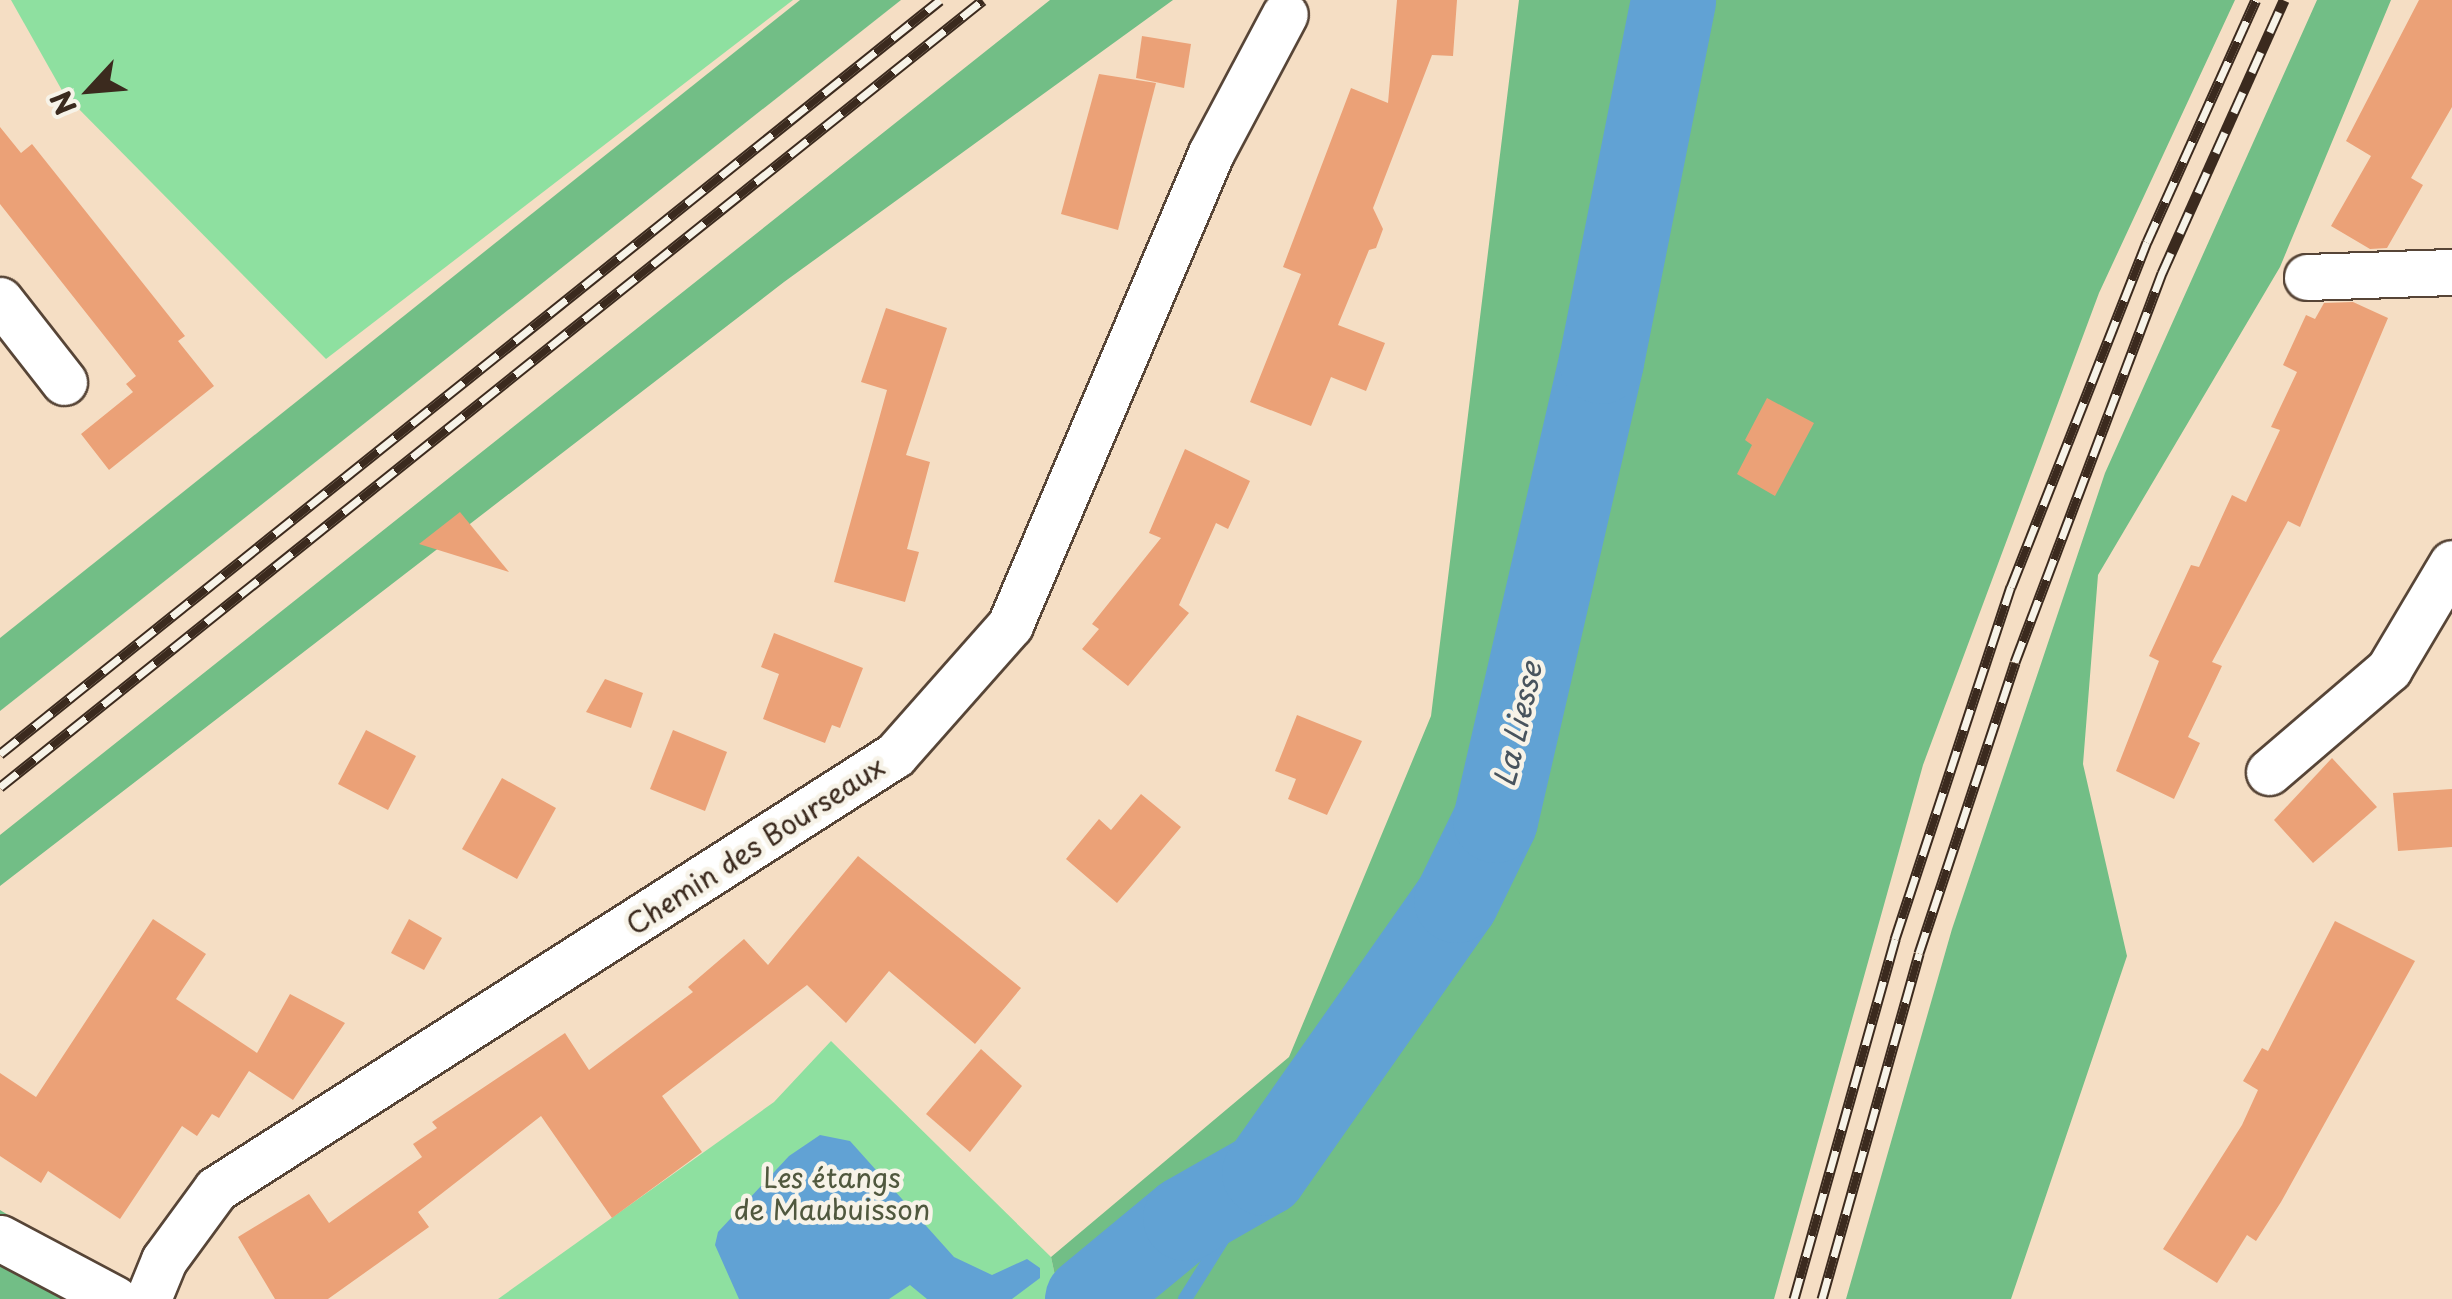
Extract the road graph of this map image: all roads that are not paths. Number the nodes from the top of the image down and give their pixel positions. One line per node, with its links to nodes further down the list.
1 (1285, 14): 10 (street, Chemin des Bourseaux)
2 (2452, 272): 3 (street)
3 (2307, 277)
4 (0, 300): 5 (street)
5 (64, 382)
6 (2452, 563): 7 (street)
7 (2269, 772)
8 (0, 1238): 9 (street)
9 (116, 1299)
10 (148, 1299)

